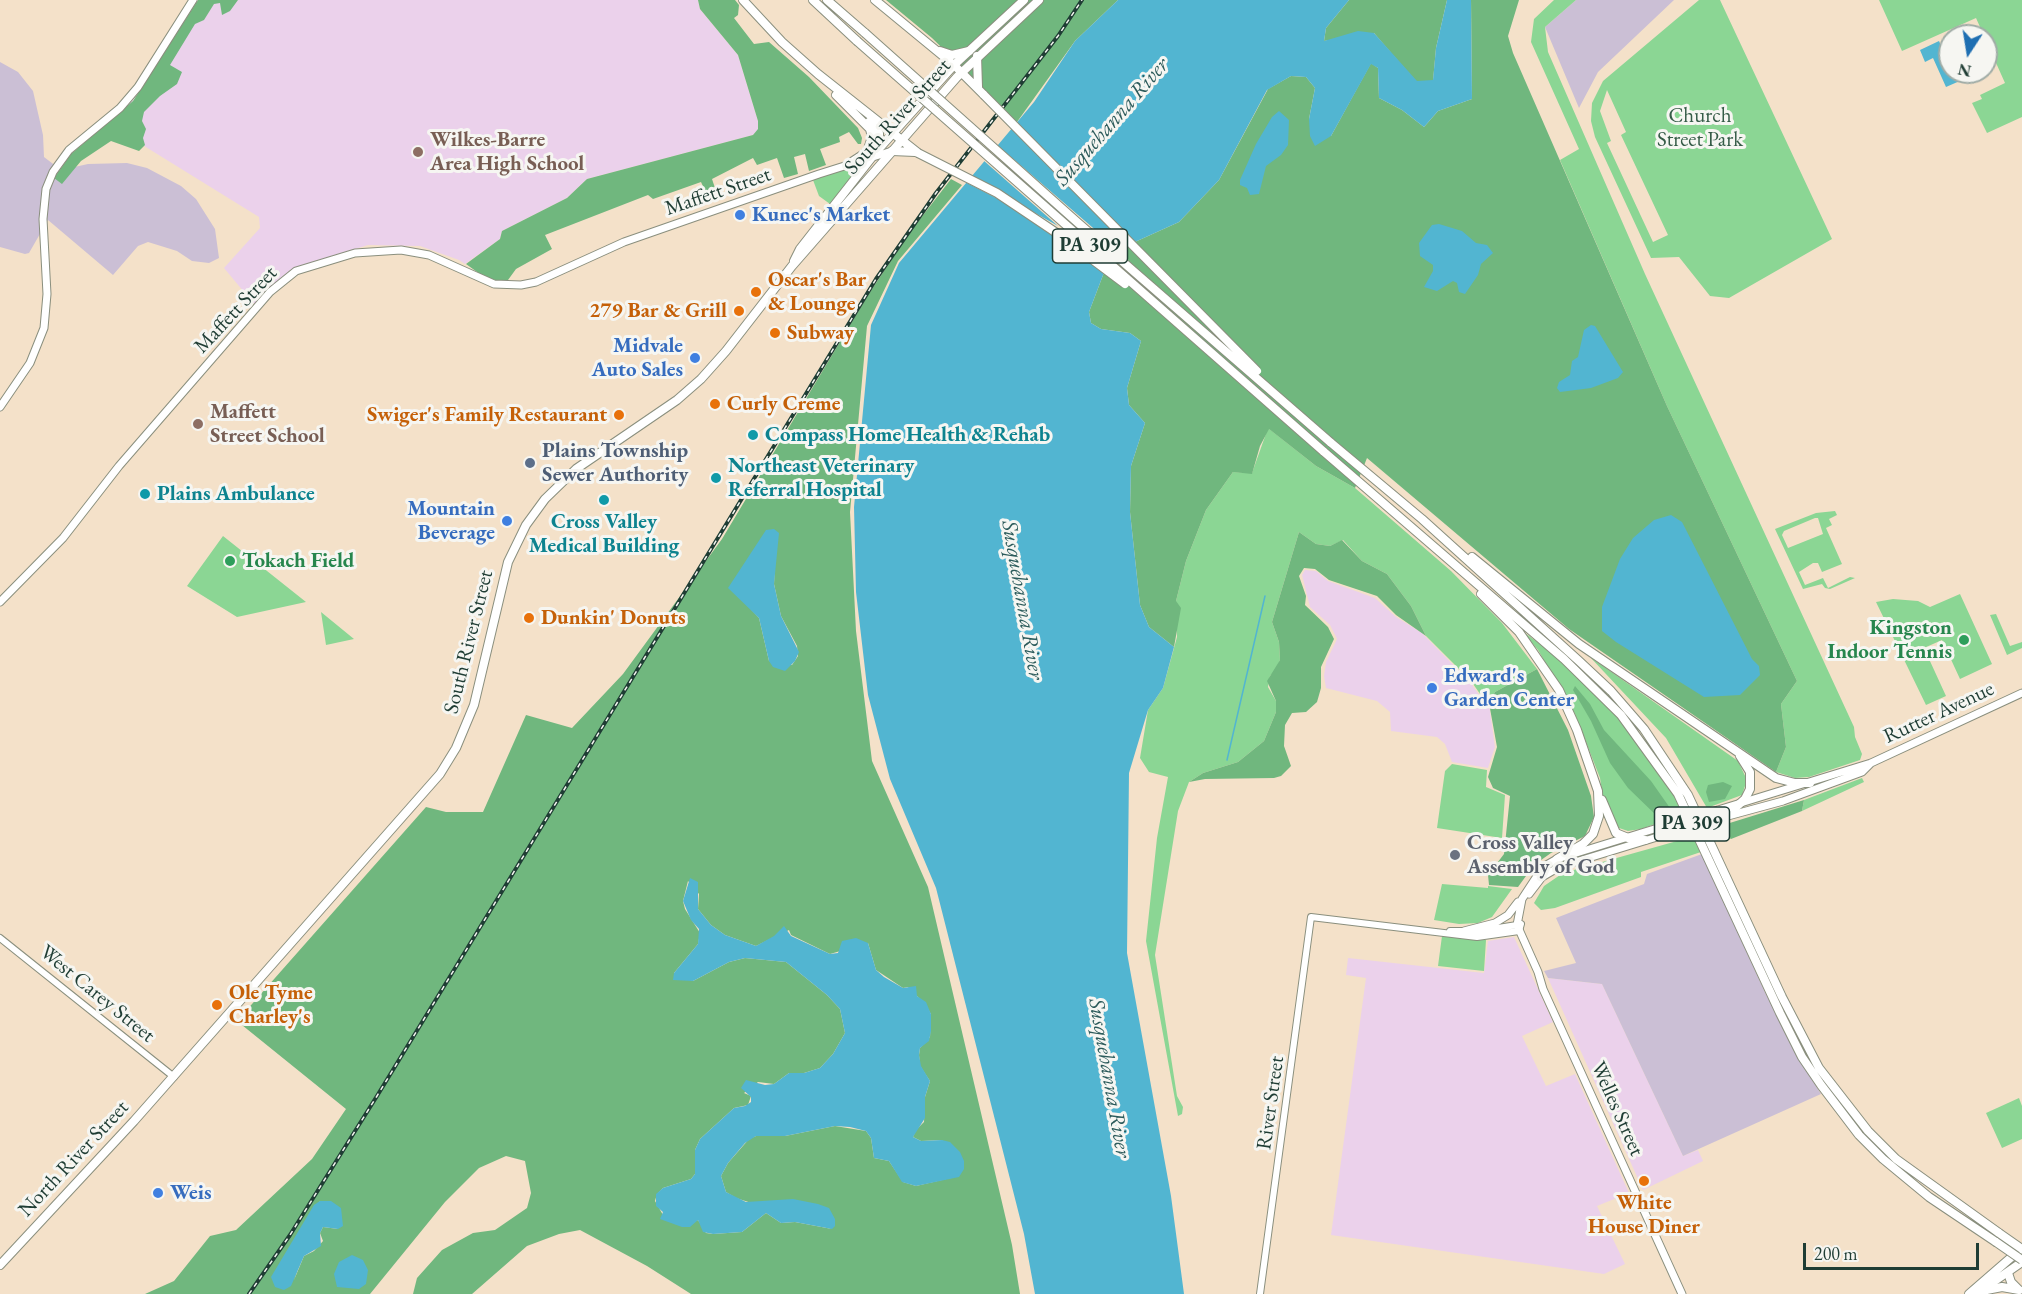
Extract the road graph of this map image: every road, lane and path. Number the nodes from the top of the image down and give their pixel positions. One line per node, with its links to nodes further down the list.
1 (193, 0): 23 (main road)
2 (744, 0): 12 (highway)
3 (813, 0): 22 (highway, PA 309, bridge)
4 (827, 0): 24 (highway, PA 309, bridge)
5 (875, 0): 8 (highway)
6 (1024, 0): 9 (main road, South River Street)
7 (1039, 0): 9 (main road, South River Street)
8 (936, 50): 9 (highway); 10 (highway)
9 (973, 53): 10 (main road, South River Street); 11 (main road, South River Street); 13 (highway)
10 (954, 65): 11 (highway); 15 (main road, South River Street)
11 (962, 72): 13 (highway); 16 (main road, South River Street)
12 (818, 74): 14 (highway); 20 (highway)
13 (982, 93): 24 (highway, bridge)
14 (849, 100): 15 (highway); 17 (highway)
15 (892, 134): 16 (highway); 17 (main road, South River Street)
16 (901, 141): 18 (main road, South River Street); 19 (highway)
17 (876, 152): 18 (main road, Maffett Street); 20 (main road, Maffett Street); 21 (main road, South River Street)
18 (892, 152): 19 (highway); 21 (main road, South River Street)
19 (918, 153): 22 (highway, bridge)
20 (847, 165): 27 (main road, Maffett Street)
21 (792, 266): 44 (main road, South River Street)
22 (1171, 318): 25 (highway, PA 309, bridge)
23 (0, 407)
24 (1330, 442): 26 (highway, PA 309)
25 (1323, 451): 32 (highway); 47 (highway, PA 309, bridge)
26 (1422, 519): 29 (highway); 45 (highway, PA 309, bridge)
27 (0, 602)
28 (2022, 693): 30 (main road, Rutter Avenue)
29 (1733, 748): 31 (highway); 33 (highway)
30 (1870, 763): 31 (main road, Rutter Avenue); 34 (main road, Rutter Avenue)
31 (1810, 783): 33 (main road, Rutter Avenue)
32 (1598, 791): 36 (highway); 38 (highway)
33 (1742, 803): 34 (highway); 35 (main road, Rutter Avenue, bridge)
34 (1725, 817): 35 (main road, Rutter Avenue, bridge)
35 (1665, 830): 36 (main road, Rutter Avenue); 37 (main road, Rutter Avenue)
36 (1626, 838): 37 (highway); 38 (main road, Rutter Avenue)
37 (1645, 840): 40 (main road, Rutter Avenue)
38 (1557, 859): 39 (main road, Rutter Avenue)
39 (1528, 887): 40 (main road, Rutter Avenue); 42 (main road)
40 (1520, 929): 41 (street); 42 (street); 53 (main road, Welles Street)
41 (1441, 931): 42 (street); 52 (street, River Street)
42 (1464, 931)
43 (0, 938): 44 (street, West Carey Street)
44 (174, 1077): 48 (main road, North River Street)
45 (2022, 1248): 46 (main road)
46 (2006, 1261): 49 (main road); 54 (main road)
47 (2022, 1261): 49 (main road)
48 (0, 1265)
49 (2008, 1274): 50 (highway); 51 (main road)
50 (2021, 1291): 51 (highway)
51 (1979, 1292)
52 (1260, 1294)
53 (1682, 1294)
54 (1969, 1294)

